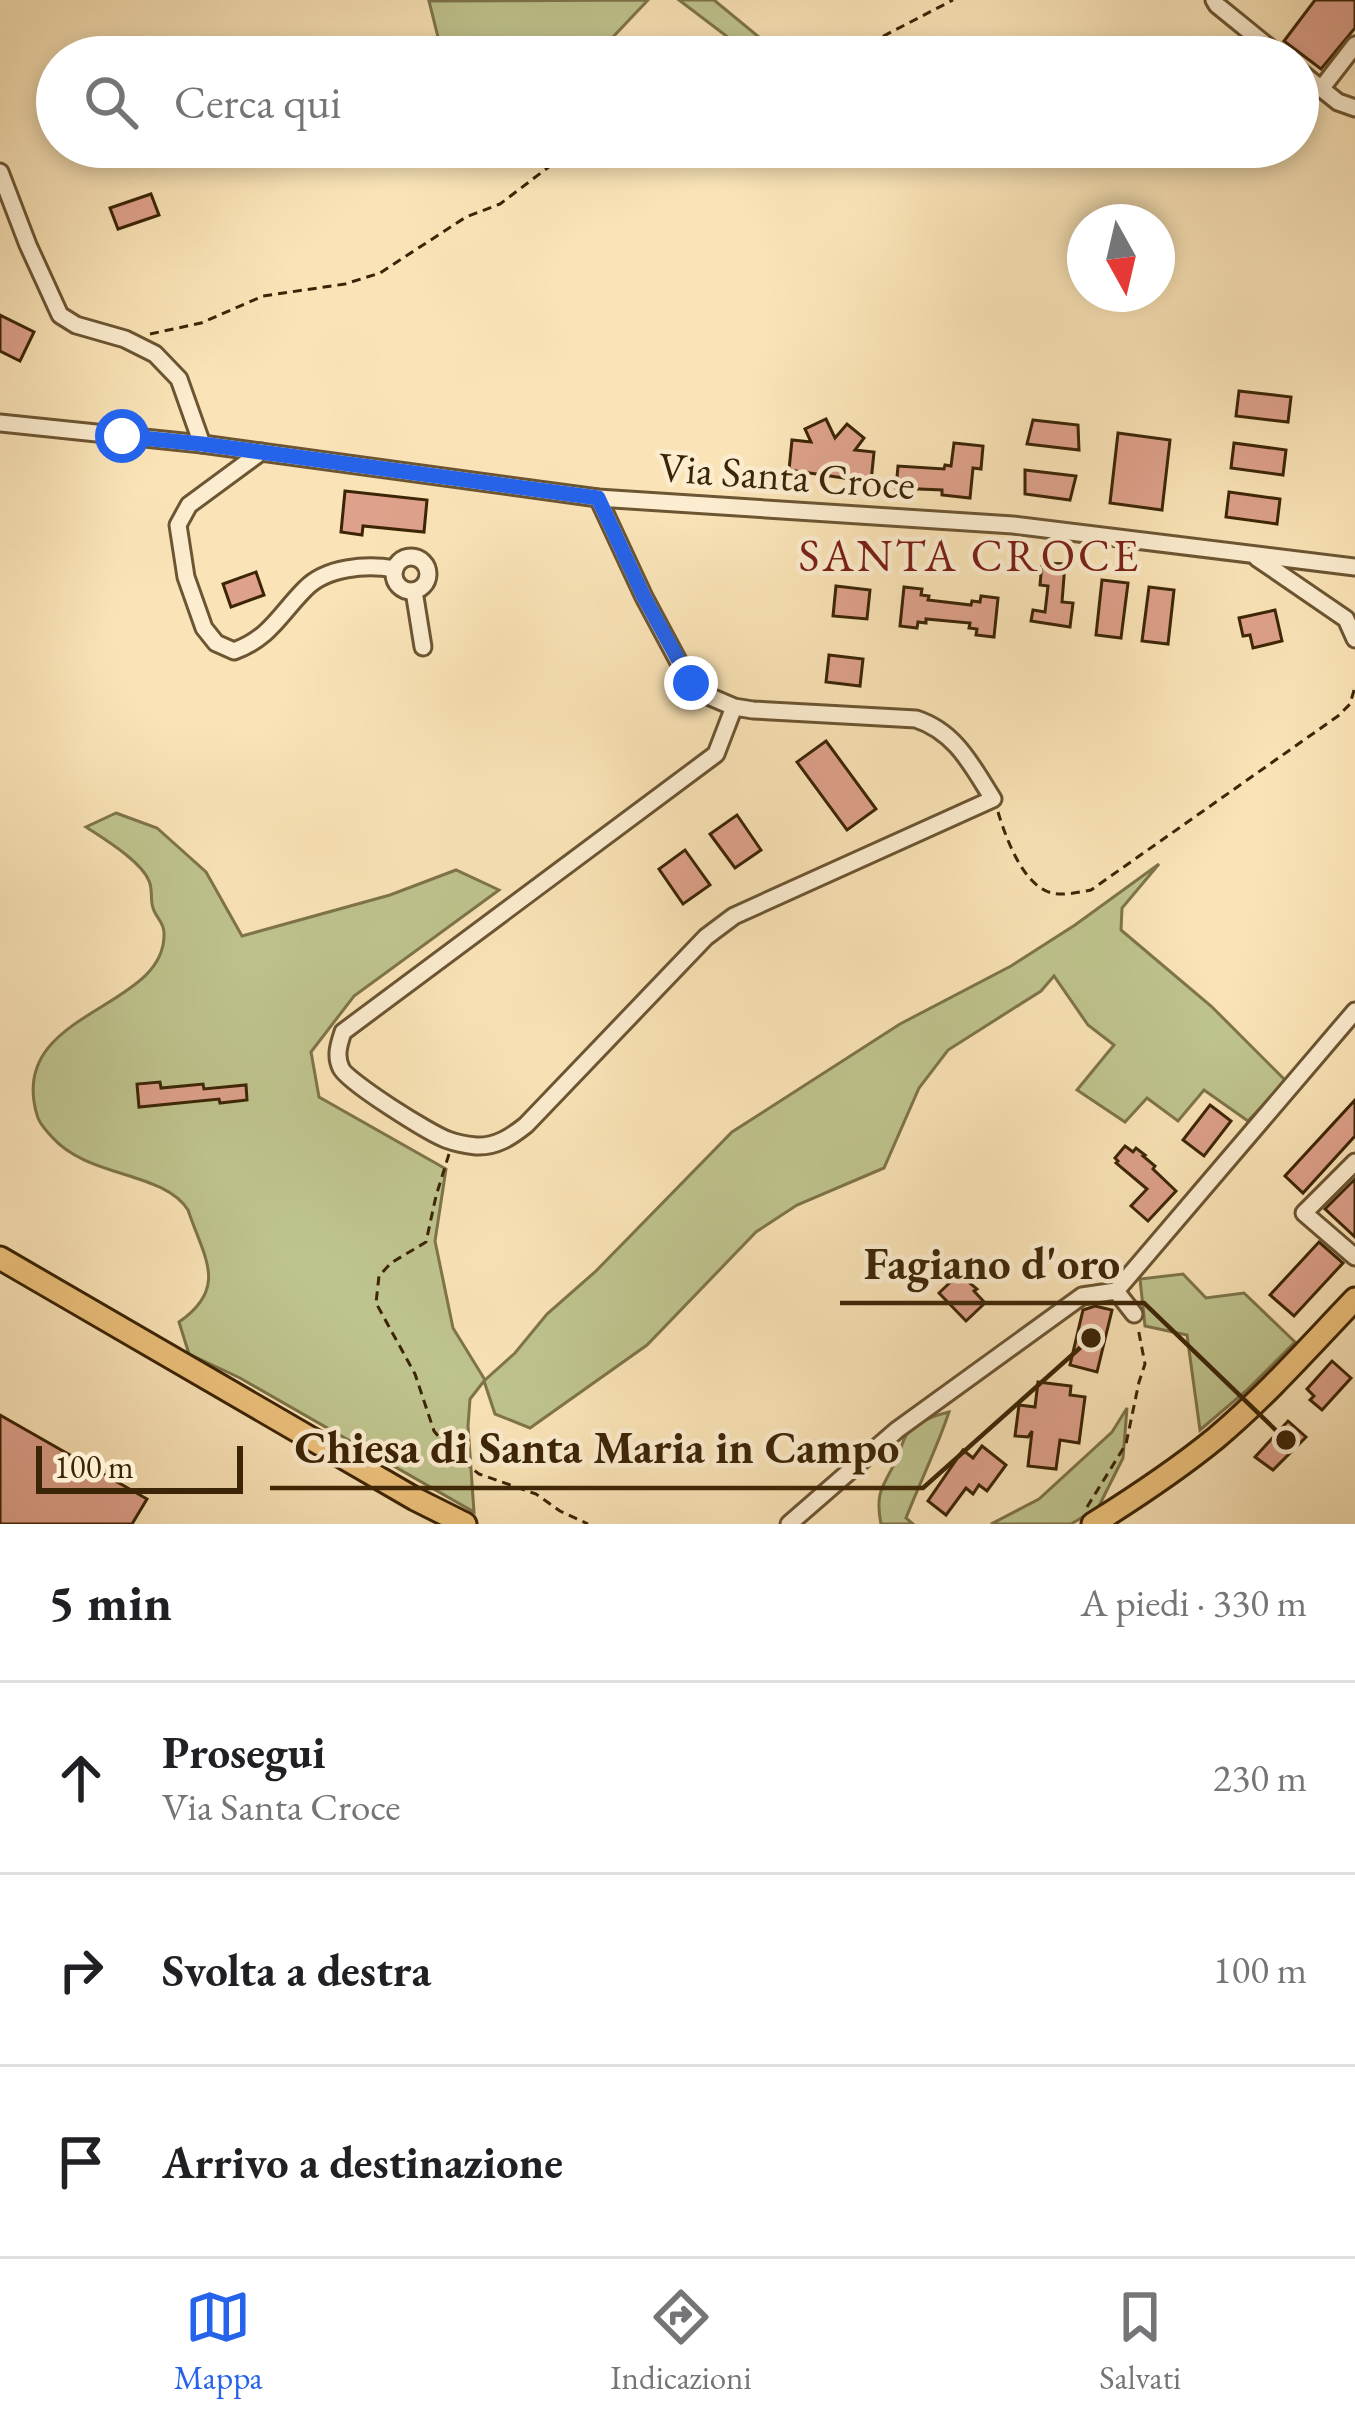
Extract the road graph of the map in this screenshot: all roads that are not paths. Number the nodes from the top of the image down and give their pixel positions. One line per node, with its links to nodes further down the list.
1 (1214, 0): 2 (street)
2 (1255, 36)
3 (1355, 45): 4 (street)
4 (1321, 89): 5 (street)
5 (1355, 108)
6 (0, 172): 8 (street)
7 (0, 423): 8 (street, Via Santa Croce)
8 (202, 444): 9 (street, Via Santa Croce)
9 (261, 452): 10 (street, Via Santa Croce); 15 (street)
10 (598, 498): 11 (street, Via Santa Croce); 12 (street)
11 (623, 500): 12 (street); 13 (street, Via Santa Croce)
12 (608, 520): 19 (street)
13 (1252, 555): 14 (street, Via Santa Croce); 17 (street)
14 (1355, 567)
15 (394, 569): 16 (street); 16 (street)
16 (414, 591): 18 (street)
17 (1355, 639)
18 (423, 646)
19 (734, 707): 19 (street)
20 (1355, 1012): 24 (street)
21 (1355, 1162): 22 (street)
22 (1355, 1257)
23 (0, 1258): 28 (main road)
24 (1116, 1291): 26 (street); 29 (street)
25 (1355, 1299): 27 (main road)
26 (1134, 1314)
27 (1090, 1516)
28 (465, 1524)
29 (789, 1524)

